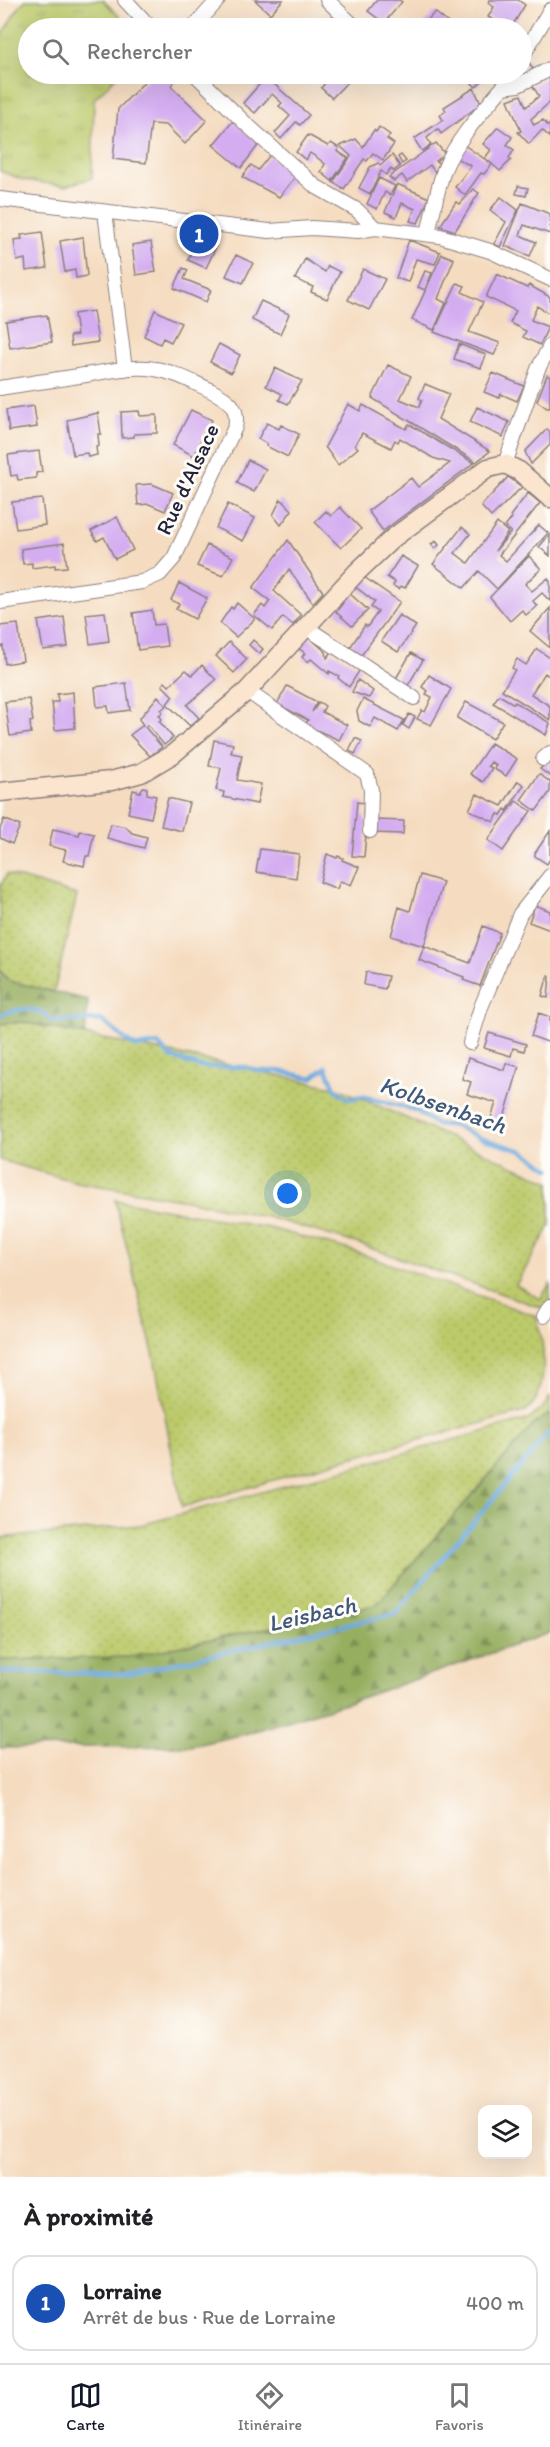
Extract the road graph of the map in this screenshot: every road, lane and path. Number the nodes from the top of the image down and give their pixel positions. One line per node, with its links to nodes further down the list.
1 (125, 0): 5 (street)
2 (219, 0): 6 (street)
3 (327, 0): 7 (street)
4 (550, 10): 8 (street)
5 (142, 18)
6 (202, 18)
7 (346, 18)
8 (532, 40)
9 (550, 69): 10 (street)
10 (532, 78)
11 (205, 84): 17 (street)
12 (505, 84): 14 (street)
13 (520, 84): 14 (street)
14 (503, 87): 18 (street)
15 (0, 199): 16 (street)
16 (105, 212): 17 (street); 21 (street)
17 (375, 228): 18 (street)
18 (428, 233): 19 (street)
19 (550, 279)
20 (550, 346): 23 (street)
21 (125, 369): 22 (street, Rue d'Alsace); 25 (street, Rue d'Alsace)
22 (0, 388)
23 (505, 464): 24 (main road); 26 (main road)
24 (550, 498)
25 (0, 602)
26 (307, 628): 27 (main road); 28 (street)
27 (247, 691): 29 (main road); 30 (street)
28 (414, 698)
29 (0, 792)
30 (370, 831)
31 (550, 876): 32 (street)
32 (470, 1043)

